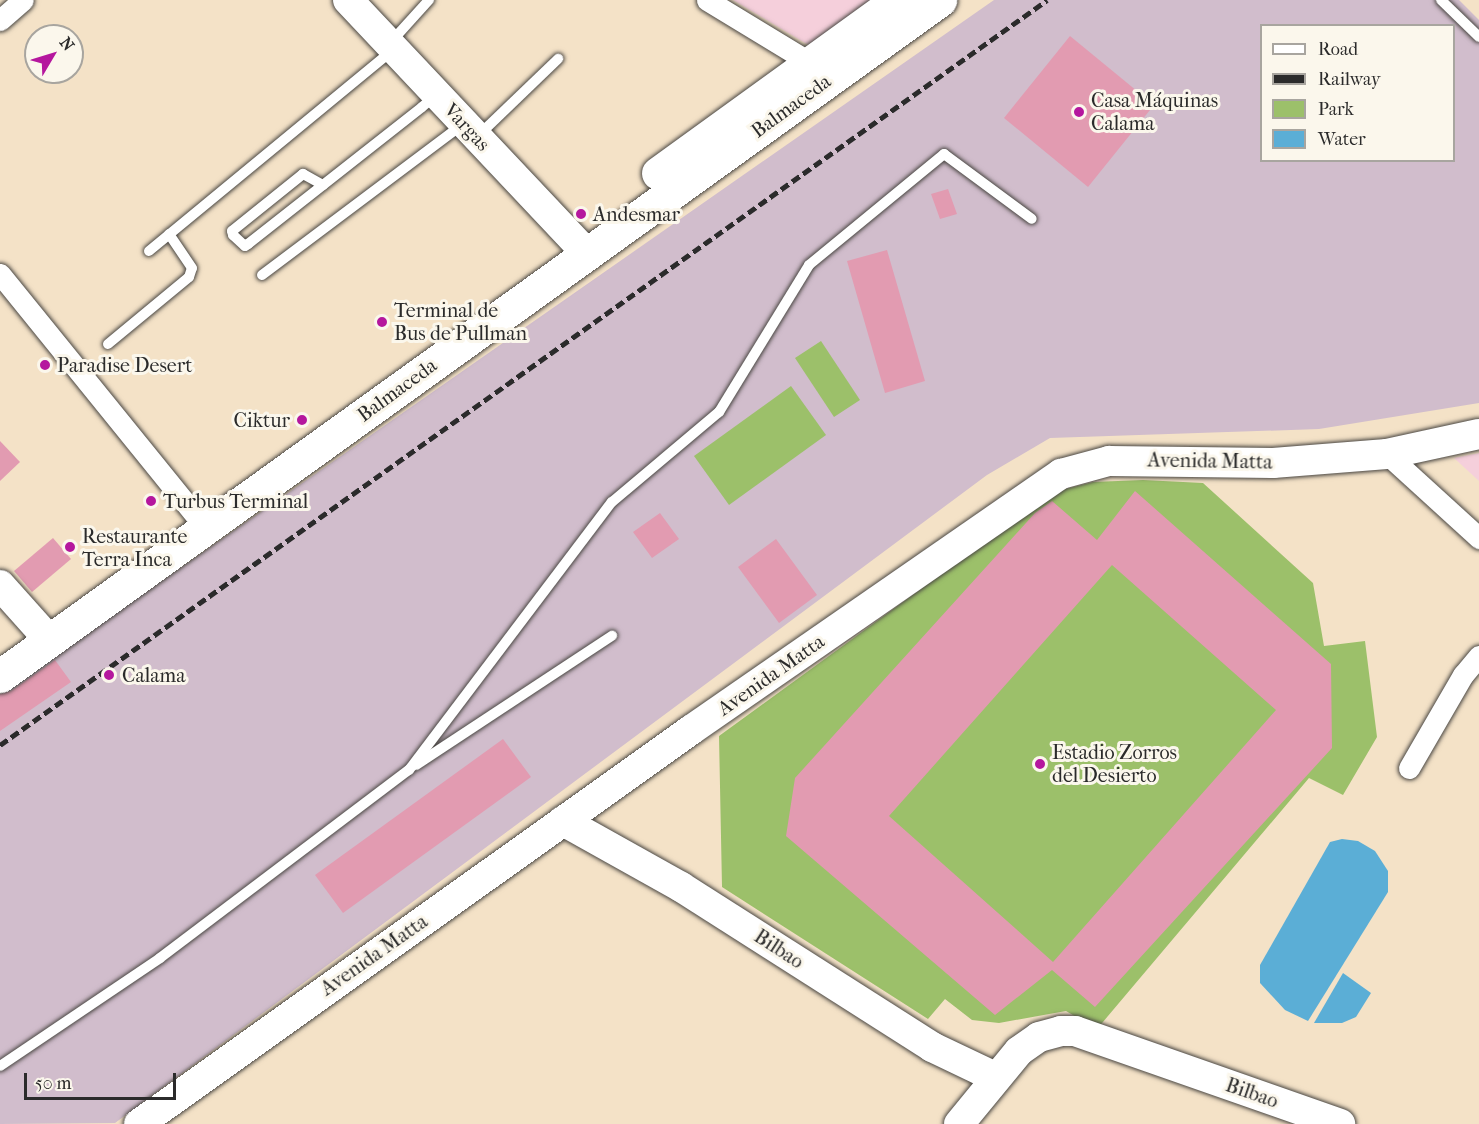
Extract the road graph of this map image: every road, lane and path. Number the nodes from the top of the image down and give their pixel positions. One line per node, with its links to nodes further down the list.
1 (23, 0): 8 (street)
2 (429, 0): 10 (lane)
3 (707, 0): 12 (street)
4 (897, 0): 12 (main road, Balmaceda)
5 (940, 0): 12 (main road, Balmaceda)
6 (1440, 0): 9 (lane)
7 (356, 3): 10 (street, Vargas)
8 (0, 20)
9 (1479, 37)
10 (392, 46): 13 (street, Vargas); 17 (lane)
11 (558, 59): 14 (lane)
12 (822, 70): 18 (main road, Balmaceda)
13 (437, 94): 14 (street, Vargas); 15 (lane)
14 (470, 130): 18 (street, Vargas); 21 (lane)
15 (323, 185): 15 (lane)
16 (1032, 219): 34 (lane)
17 (169, 234): 19 (lane); 22 (lane)
18 (578, 245): 25 (main road, Balmaceda); 28 (main road, Balmaceda)
19 (149, 251)
20 (0, 274): 25 (street)
21 (262, 274)
22 (108, 344)
23 (1479, 434): 24 (street, Avenida Matta)
24 (1387, 454): 26 (street); 35 (street, Avenida Matta)
25 (196, 516): 28 (main road, Balmaceda)
26 (1479, 538)
27 (0, 585): 28 (street)
28 (45, 635): 30 (main road, Balmaceda); 32 (main road, Balmaceda)
29 (612, 636): 34 (lane)
30 (0, 656)
31 (1479, 656): 33 (street)
32 (0, 676)
33 (1409, 768)
34 (409, 770): 36 (lane)
35 (563, 821): 37 (street, Bilbao); 38 (street, Avenida Matta)
36 (0, 1066)
37 (995, 1077): 39 (street); 40 (street, Bilbao)
38 (139, 1124)
39 (959, 1124)
40 (1340, 1124)

